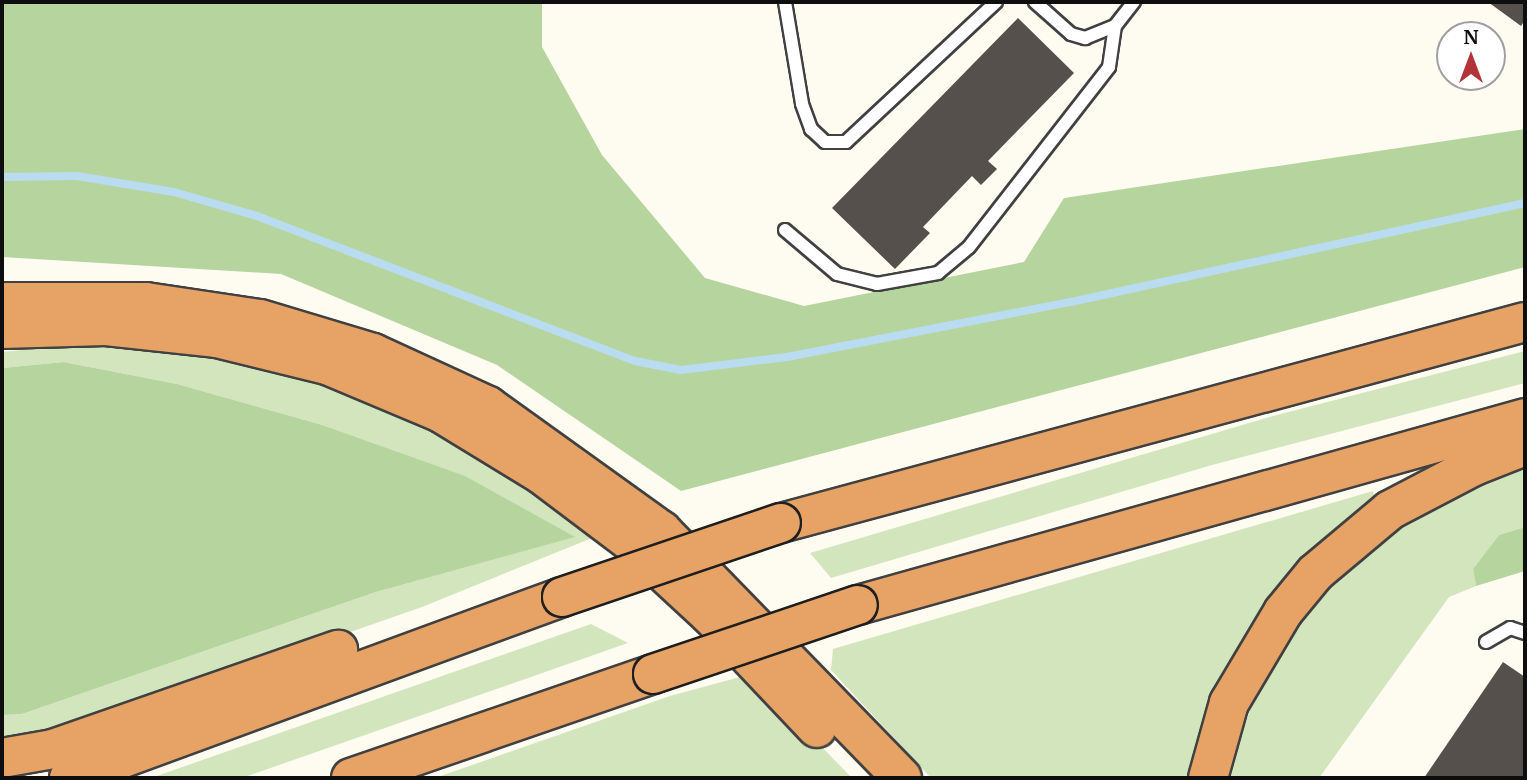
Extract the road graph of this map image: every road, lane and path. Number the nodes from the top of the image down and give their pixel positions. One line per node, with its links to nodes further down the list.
1 (785, 2): 2 (lane)
2 (996, 2)
3 (1035, 2): 5 (lane)
4 (1134, 2): 5 (lane)
5 (1115, 26): 6 (lane)
6 (785, 230)
7 (2, 302): 19 (highway)
8 (1525, 322): 13 (highway, bridge)
9 (2, 329): 18 (highway)
10 (1525, 418): 17 (highway, bridge)
11 (1525, 446): 20 (highway)
12 (1525, 633): 14 (lane)
13 (433, 642): 15 (highway); 16 (highway)
14 (1486, 642)
15 (2, 758)
16 (69, 778)
17 (351, 778)
18 (866, 778)
19 (902, 778)
20 (1208, 778)

